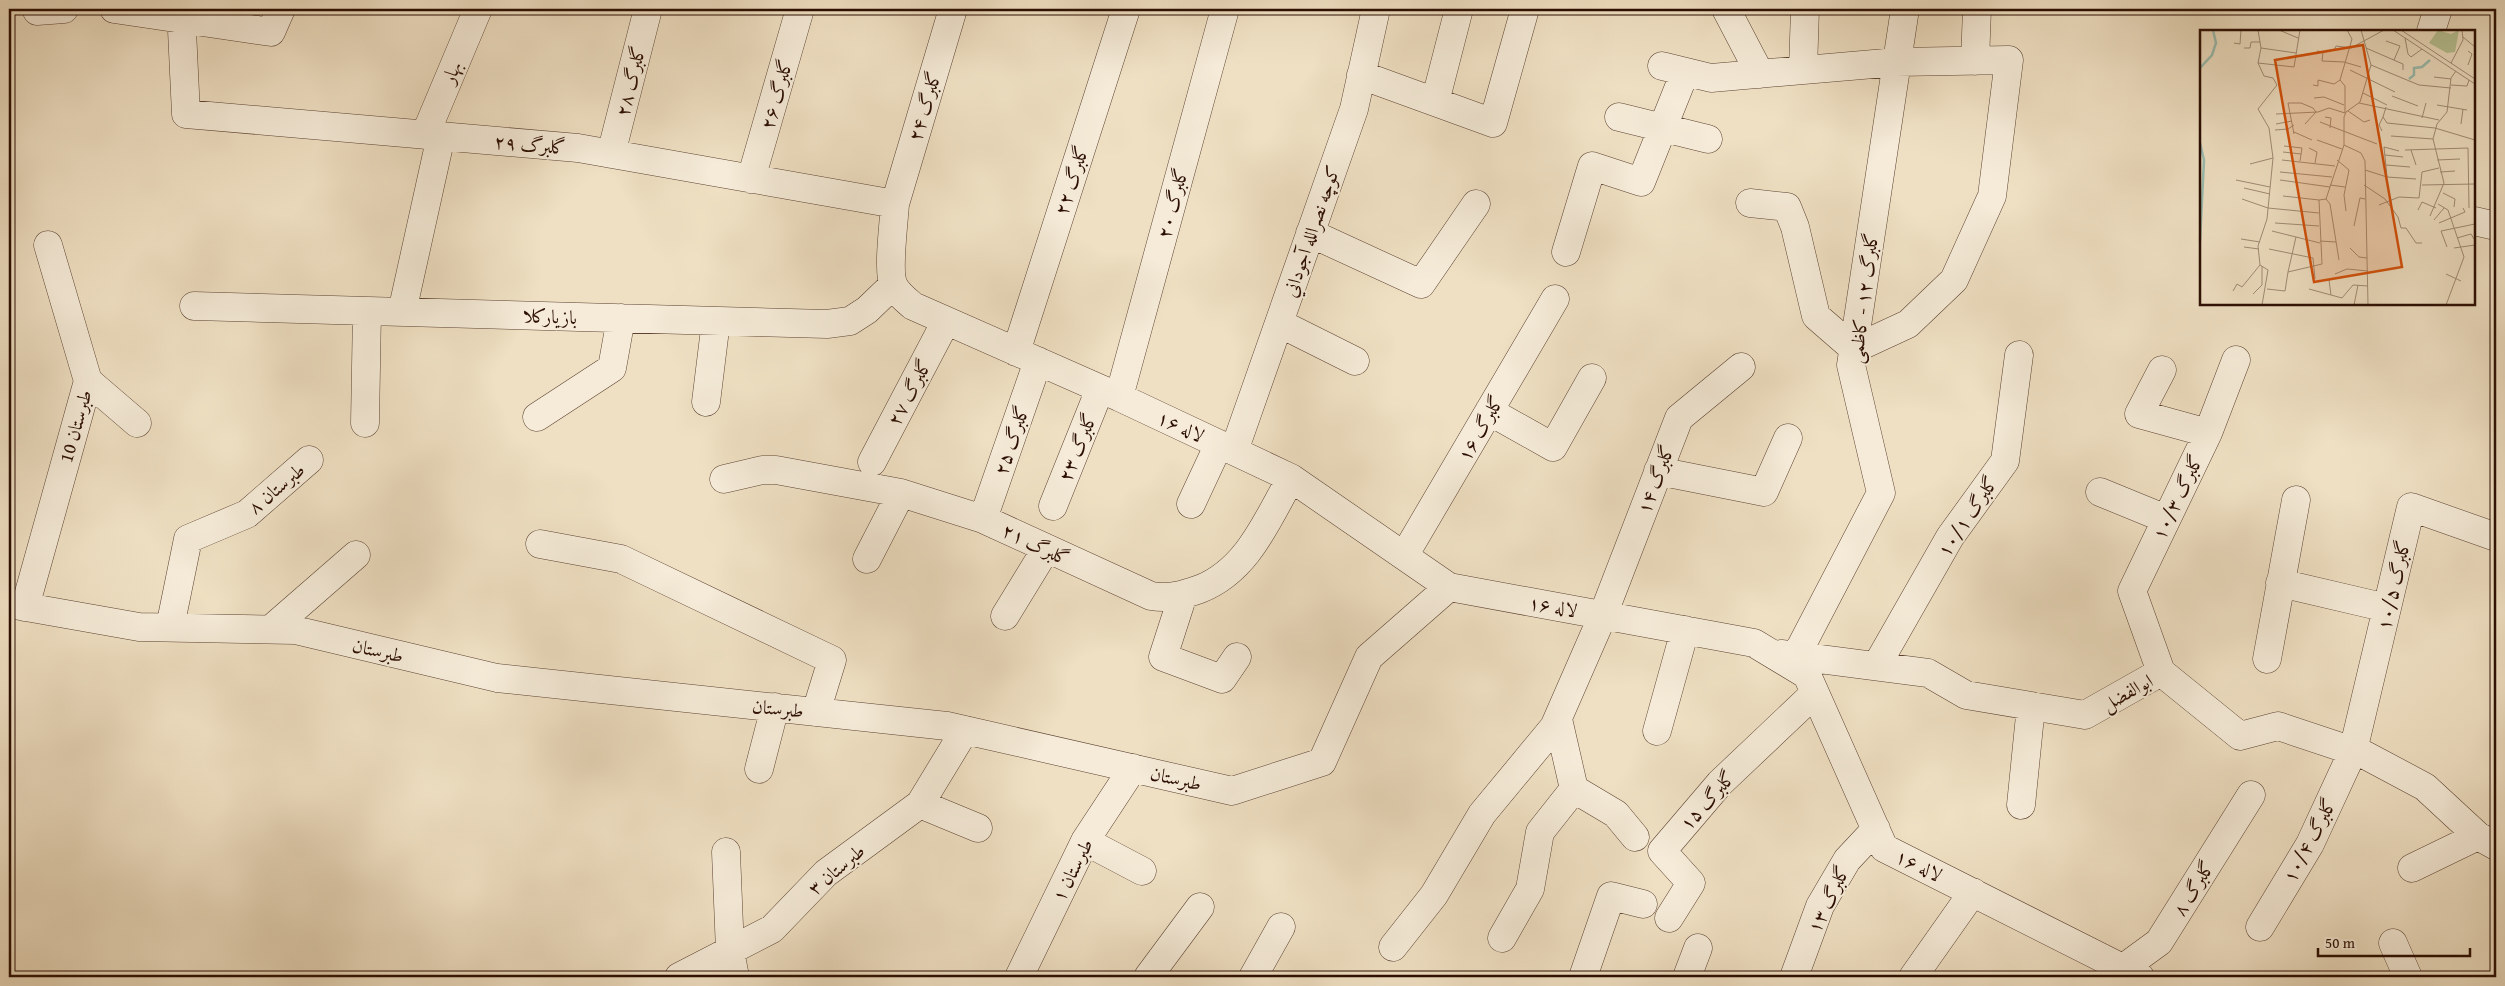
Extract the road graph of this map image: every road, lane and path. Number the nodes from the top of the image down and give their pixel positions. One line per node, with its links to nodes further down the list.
1 (64, 9): 18 (street)
2 (114, 9): 19 (street)
3 (280, 9): 19 (street)
4 (478, 9): 29 (street, بهار)
5 (648, 9): 31 (street, گلبرگ ۲۸)
6 (800, 9): 32 (street, گلبرگ ۲۶)
7 (953, 9): 34 (street, گلبرگ ۲۴)
8 (1126, 9): 52 (street, گلبرگ ۲۲)
9 (1225, 9): 59 (street, گلبرگ ۲۰)
10 (1376, 9): 25 (street, كوچه نصرالله آجوداني)
11 (1459, 9): 26 (street)
12 (1525, 9): 26 (street)
13 (1726, 9): 24 (street)
14 (1805, 9): 23 (street)
15 (1905, 9): 22 (street, گلبرگ ۱۲ - کاظمی)
16 (1977, 9): 21 (street)
17 (2438, 9): 20 (street)
18 (37, 11)
19 (181, 13): 29 (street, گلبرگ ۲۹)
20 (2431, 30)
21 (1975, 61): 22 (street); 50 (street)
22 (1897, 62): 23 (street); 50 (street, گلبرگ ۱۲ - کاظمی)
23 (1803, 70): 24 (street)
24 (1760, 74): 28 (street)
25 (1361, 75): 26 (street); 38 (street, كوچه نصرالله آجوداني)
26 (1434, 102)
27 (1619, 117): 28 (street)
28 (1662, 129): 30 (street); 40 (street)
29 (433, 135): 31 (street, گلبرگ ۲۹); 45 (street, بهار)
30 (1708, 139)
31 (611, 154): 32 (street, گلبرگ ۲۹)
32 (751, 178): 34 (street, گلبرگ ۲۹)
33 (1750, 203): 50 (street)
34 (894, 204): 41 (street)
35 (1476, 204): 38 (street)
36 (2475, 221): 37 (street)
37 (2496, 226)
38 (1310, 233): 49 (street, كوچه نصرالله آجوداني)
39 (48, 245): 58 (street, طبرستان 10)
40 (1566, 252)
41 (893, 285): 47 (street, بازیارکلا); 48 (street, لاله ۱۶)
42 (1555, 299): 61 (street, گلبرگ ۱۶)
43 (194, 306): 44 (street, بازیارکلا)
44 (367, 311): 45 (street, بازیارکلا); 64 (street)
45 (402, 312): 46 (street, بازیارکلا)
46 (621, 318): 47 (street, بازیارکلا); 62 (street)
47 (716, 321): 60 (street)
48 (946, 321): 52 (street, لاله ۱۶); 69 (street, گلبرگ ۲۷)
49 (1279, 323): 54 (street); 67 (street, كوچه نصرالله آجوداني)
50 (1854, 349): 96 (street, گلبرگ ۱۲ - کاظمی)
51 (2019, 355): 99 (street, گلبرگ ۱۰/۱)
52 (1027, 357): 59 (street, لاله ۱۶); 78 (street, گلبرگ ۲۵)
53 (2236, 360): 65 (street)
54 (1355, 362)
55 (1741, 367): 70 (street, گلبرگ ۱۴)
56 (2162, 370): 65 (street, گلبرگ ۱۰/۳)
57 (1592, 378): 61 (street)
58 (88, 381): 63 (street); 89 (street, طبرستان 10)
59 (1110, 393): 67 (street, لاله ۱۶); 77 (street, گلبرگ ۲۳)
60 (706, 402)
61 (1489, 411): 84 (street, گلبرگ ۱۶)
62 (537, 418)
63 (137, 423)
64 (365, 423)
65 (2208, 432): 79 (street, گلبرگ ۱۰/۳)
66 (1788, 438): 70 (street)
67 (1226, 447): 71 (street, لاله ۱۶); 76 (street, كوچه نصرالله آجوداني)
68 (309, 460): 93 (street, طبرستان ۸)
69 (872, 462)
70 (1658, 471): 91 (street, گلبرگ ۱۴)
71 (1290, 478): 84 (street, لاله ۱۶); 88 (street, گلبرگ ۲۱)
72 (724, 479): 74 (street, گلبرگ ۲۱)
73 (2100, 492): 79 (street)
74 (901, 493): 78 (street, گلبرگ ۲۱); 85 (street)
75 (2296, 500): 86 (street)
76 (1191, 504)
77 (1053, 506)
78 (983, 519): 82 (street, گلبرگ ۲۱)
79 (2166, 519): 100 (street, گلبرگ ۱۰/۳)
80 (2496, 537): 90 (street, گلبرگ ۱۰/۵)
81 (540, 544): 104 (street)
82 (1046, 549): 88 (street, گلبرگ ۲۱); 92 (street)
83 (356, 555): 94 (street)
84 (1404, 556): 87 (street, لاله ۱۶)
85 (867, 559)
86 (2280, 583): 90 (street); 98 (street)
87 (1449, 587): 91 (street, لاله ۱۶); 109 (street, طبرستان)
88 (1183, 596): 97 (street)
89 (17, 606): 93 (street, طبرستان)
90 (2387, 608): 108 (street, گلبرگ ۱۰/۵)
91 (1603, 615): 95 (street, لاله ۱۶); 105 (street, گلبرگ ۱۴)
92 (1005, 616)
93 (170, 627): 94 (street, طبرستان)
94 (270, 629): 103 (street, طبرستان)
95 (1685, 630): 96 (street, لاله ۱۶); 107 (street)
96 (1783, 654): 99 (street, ابوالفضل); 101 (street, لاله ۱۶)
97 (1237, 657)
98 (2267, 659)
99 (1877, 665): 102 (street, ابوالفضل)
100 (2161, 672): 102 (street, ابوالفضل); 108 (street, ابوالفضل)
101 (1815, 693): 116 (street, لاله ۱۶); 126 (street, گلبرگ ۱۵)
102 (2031, 706): 114 (street)
103 (776, 707): 104 (street, طبرستان); 110 (street)
104 (816, 712): 106 (street, طبرستان)
105 (1558, 719): 111 (street); 131 (street, گلبرگ ۱۴)
106 (966, 730): 109 (street, طبرستان); 113 (street, طبرستان ۳)
107 (1656, 731)
108 (2353, 751): 119 (street, ابوالفضل); 128 (street, گلبرگ ۱۰/۴)
109 (1133, 768): 118 (street, طبرستان ۱)
110 (759, 769)
111 (1574, 789): 117 (street); 129 (street)
112 (2251, 795): 134 (street, گلبرگ ۸)
113 (920, 804): 115 (street); 133 (street, طبرستان ۳)
114 (2021, 805)
115 (978, 828)
116 (1876, 829): 123 (street, لاله ۱۶); 142 (street, گلبرگ ۱۳)
117 (1636, 837)
118 (1085, 841): 122 (street); 137 (street, طبرستان ۱)
119 (2487, 841): 121 (street)
120 (726, 852): 133 (street)
121 (2412, 868)
122 (1142, 871)
123 (1973, 892): 134 (street, لاله ۱۶); 143 (street)
124 (1643, 904): 140 (street)
125 (1200, 907): 138 (street)
126 (1669, 918)
127 (1281, 927): 139 (street)
128 (2260, 927)
129 (1502, 938)
130 (2393, 943): 144 (street)
131 (1393, 946)
132 (1698, 948): 141 (street)
133 (730, 951): 135 (street, طبرستان ۳); 136 (street)
134 (2126, 974)
135 (678, 977)
136 (735, 977)
137 (1019, 977)
138 (1148, 977)
139 (1253, 977)
140 (1583, 977)
141 (1687, 977)
142 (1794, 977)
143 (1913, 977)
144 (2408, 977)

